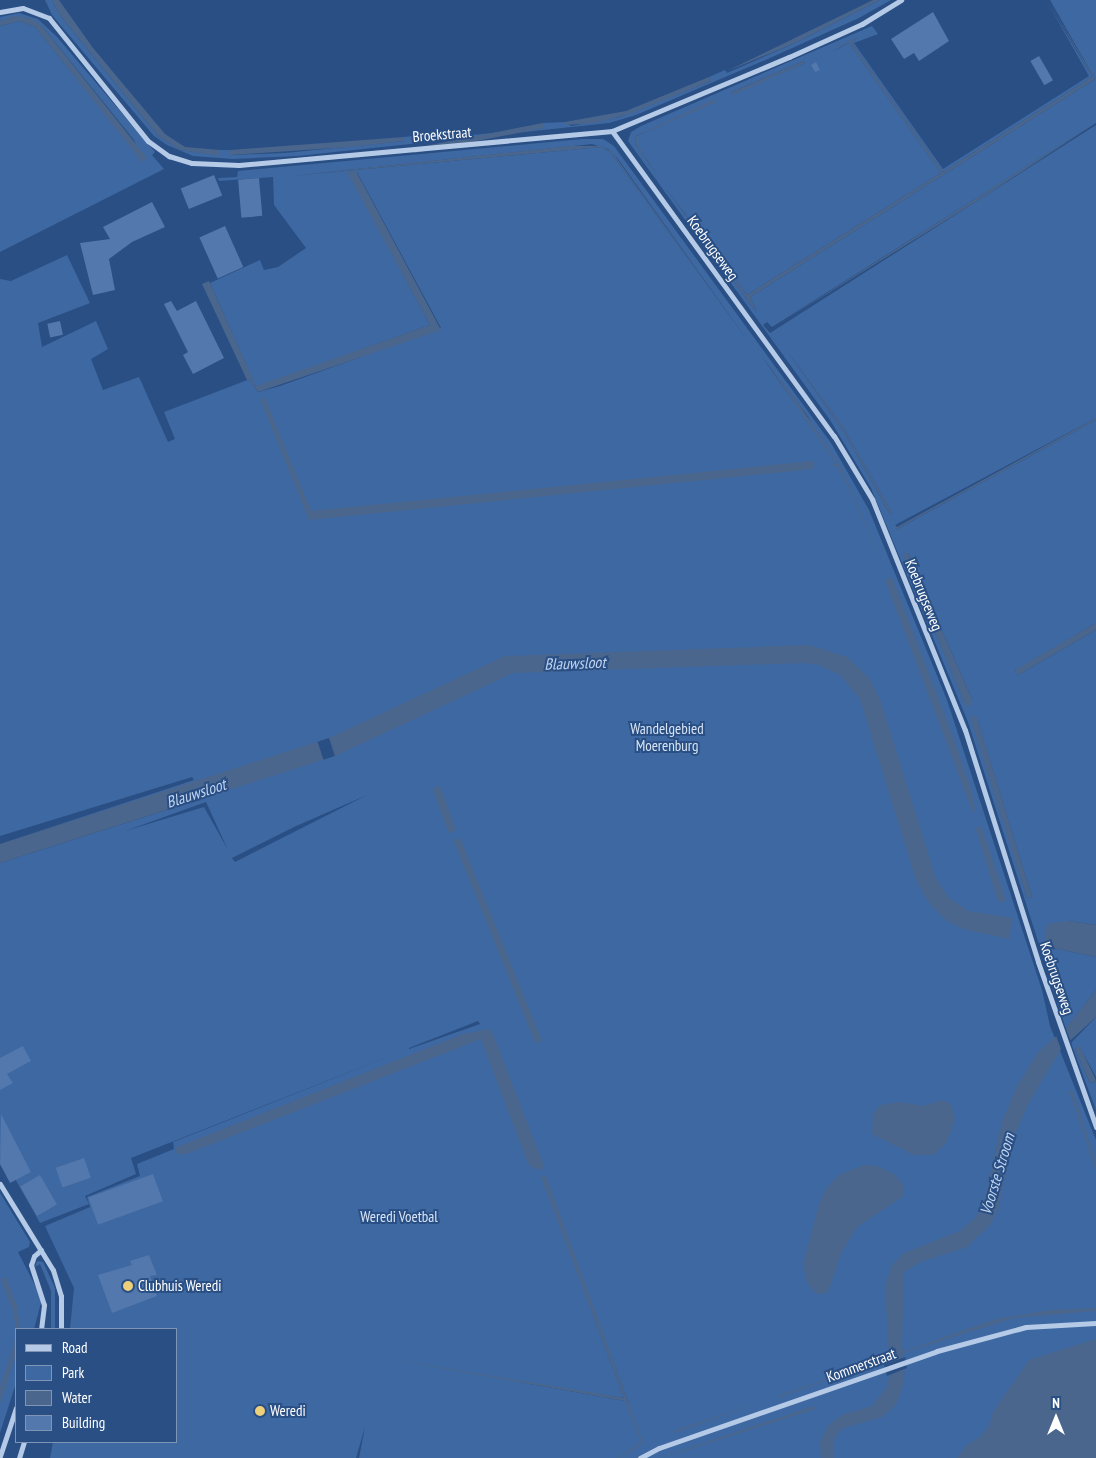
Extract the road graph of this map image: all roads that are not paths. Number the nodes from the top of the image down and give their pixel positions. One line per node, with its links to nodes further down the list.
1 (901, 0): 3 (street, Broekstraat)
2 (0, 12): 3 (street, Broekstraat)
3 (612, 131): 4 (street, Koebrugseweg)
4 (1096, 1127)
5 (0, 1184): 6 (street)
6 (41, 1250): 8 (street); 9 (street)
7 (1096, 1323): 14 (street, Kommerstraat)
8 (42, 1328)
9 (61, 1328)
10 (15, 1411): 12 (street)
11 (24, 1443): 13 (street)
12 (0, 1456)
13 (19, 1458)
14 (640, 1458)

